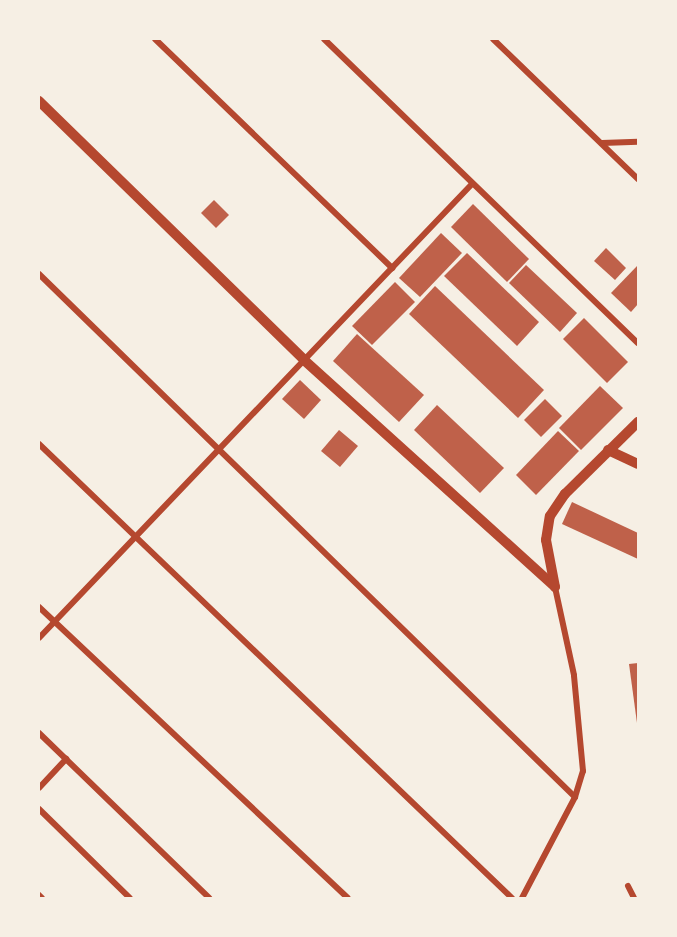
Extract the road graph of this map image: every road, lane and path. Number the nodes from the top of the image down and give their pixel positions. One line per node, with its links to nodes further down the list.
1 (155, 39): 9 (street)
2 (324, 39): 8 (street)
3 (494, 39): 6 (street)
4 (39, 101): 12 (street)
5 (638, 142): 6 (street)
6 (602, 143): 7 (street)
7 (638, 178)
8 (472, 184): 9 (street); 11 (street)
9 (392, 268): 12 (street)
10 (39, 274): 15 (street)
11 (638, 343)
12 (304, 360): 15 (street); 19 (street)
13 (638, 422): 16 (street)
14 (39, 444): 18 (street)
15 (219, 450): 18 (street); 26 (street)
16 (609, 450): 17 (street); 19 (street)
17 (638, 464)
18 (135, 538): 21 (street); 32 (street)
19 (555, 587): 26 (street)
20 (39, 608): 21 (street)
21 (54, 622): 22 (street); 31 (street)
22 (39, 638)
23 (39, 733): 24 (street)
24 (66, 759): 25 (street); 30 (street)
25 (39, 788)
26 (575, 797): 33 (street)
27 (39, 809): 29 (street)
28 (628, 886): 34 (street)
29 (130, 898)
30 (209, 898)
31 (348, 898)
32 (512, 898)
33 (522, 898)
34 (634, 898)

